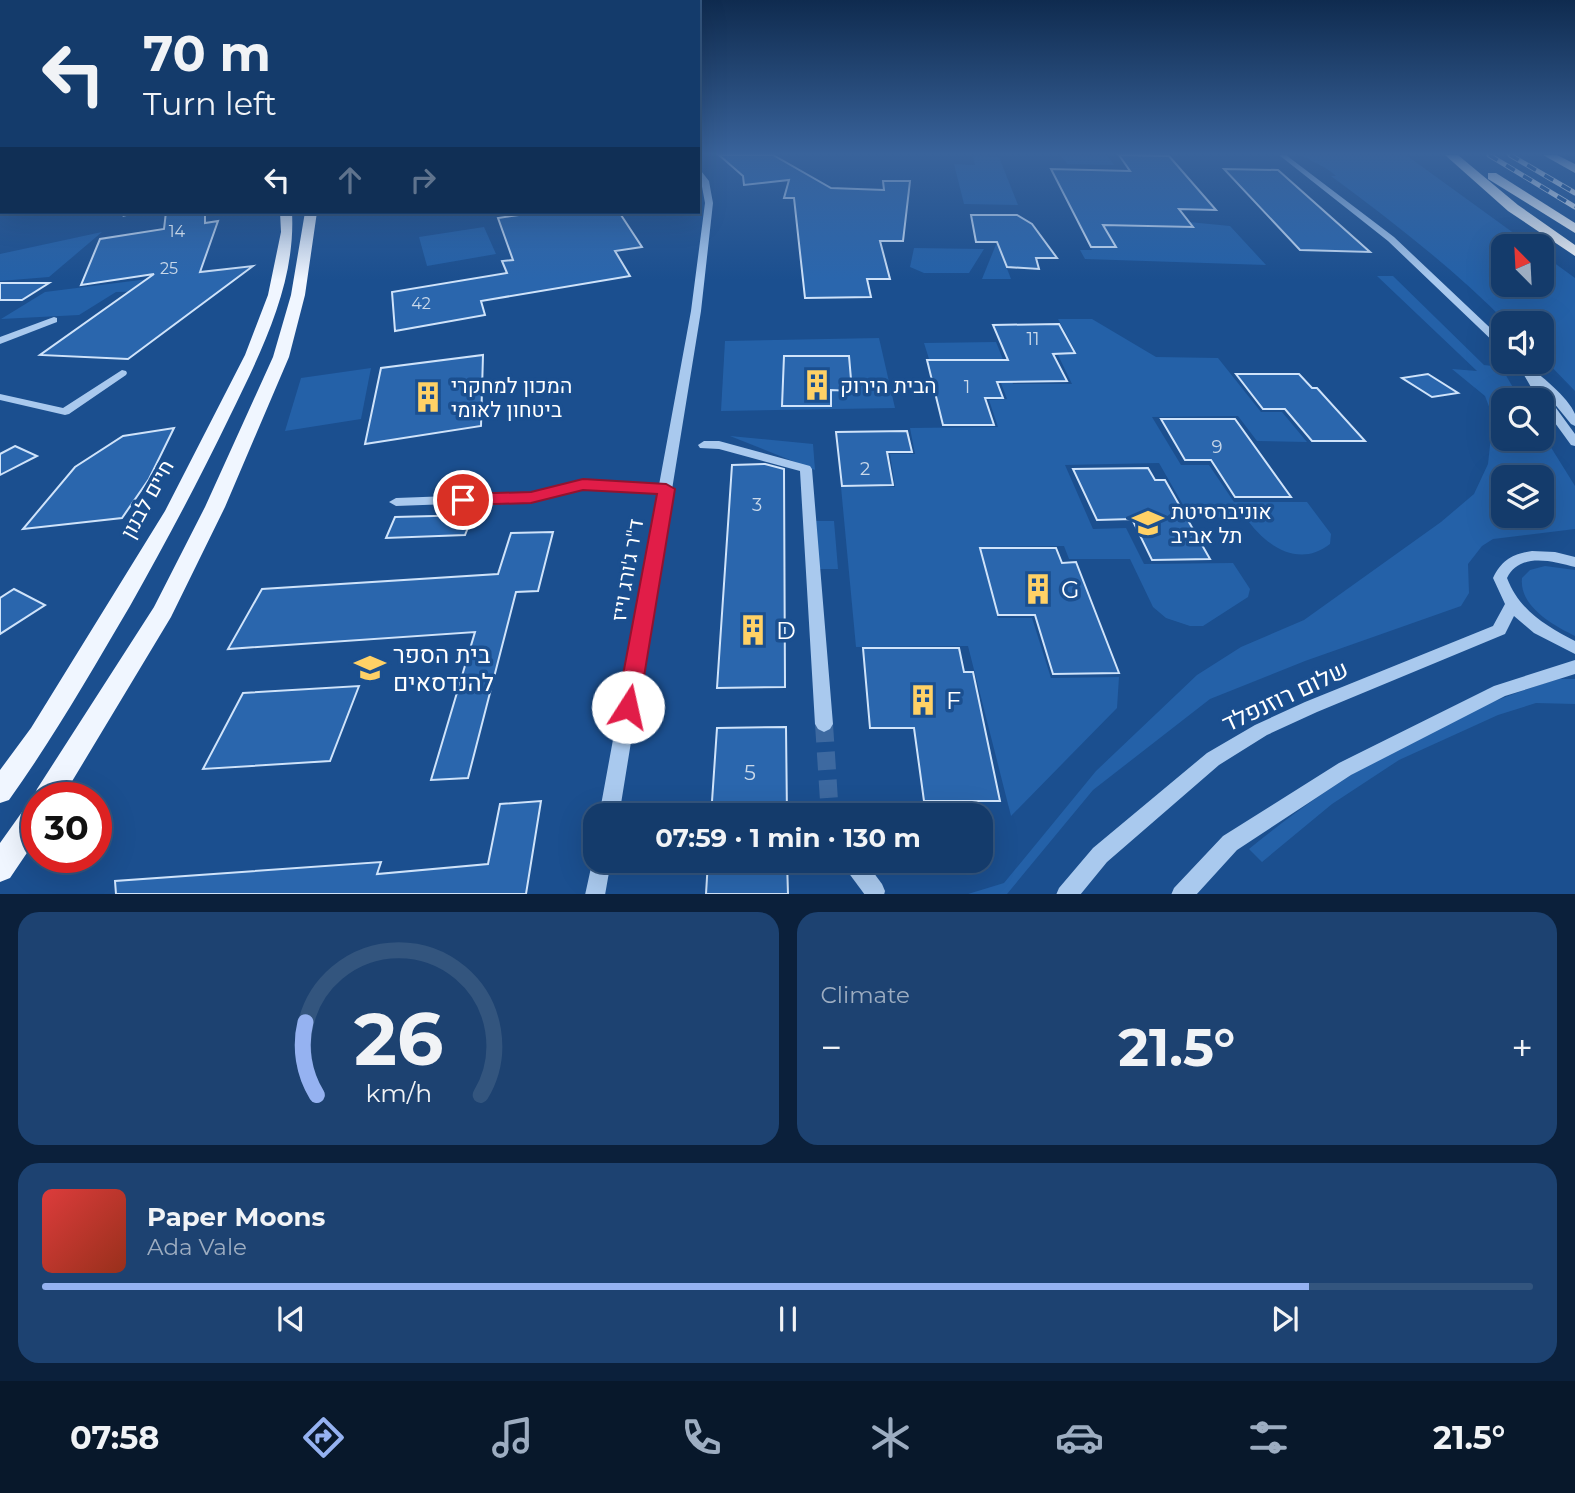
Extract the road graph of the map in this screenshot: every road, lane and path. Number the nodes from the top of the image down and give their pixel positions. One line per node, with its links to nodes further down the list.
1 (708, 197): 19 (street, ד"ר ג'ורג וייז)
2 (1336, 197): 10 (street)
3 (1500, 197): 8 (highway)
4 (1524, 197): 7 (highway)
5 (286, 214): 29 (main road, חיים לבנון)
6 (311, 214): 28 (main road)
7 (1575, 229)
8 (1575, 252)
9 (54, 320): 11 (street)
10 (1491, 334)
11 (0, 341)
12 (122, 373): 15 (street)
13 (1528, 374): 17 (street)
14 (1533, 374): 16 (street)
15 (0, 397)
16 (1575, 422)
17 (1575, 442)
18 (704, 445): 27 (street)
19 (666, 489): 20 (street); 30 (street, ד"ר ג'ורג וייז)
20 (396, 502)
21 (1575, 552): 22 (street)
22 (1542, 556): 23 (street); 24 (street)
23 (1575, 562)
24 (1512, 604): 25 (street); 37 (street, שלום רוזנפלד)
25 (1575, 648)
26 (1575, 667): 38 (street)
27 (824, 724)
28 (57, 782)
29 (0, 791)
30 (611, 803)
31 (21, 837): 32 (main road)
32 (0, 868)
33 (599, 873): 36 (street)
34 (861, 873): 35 (street)
35 (875, 891)
36 (595, 894)
37 (1066, 894)
38 (1181, 894)

